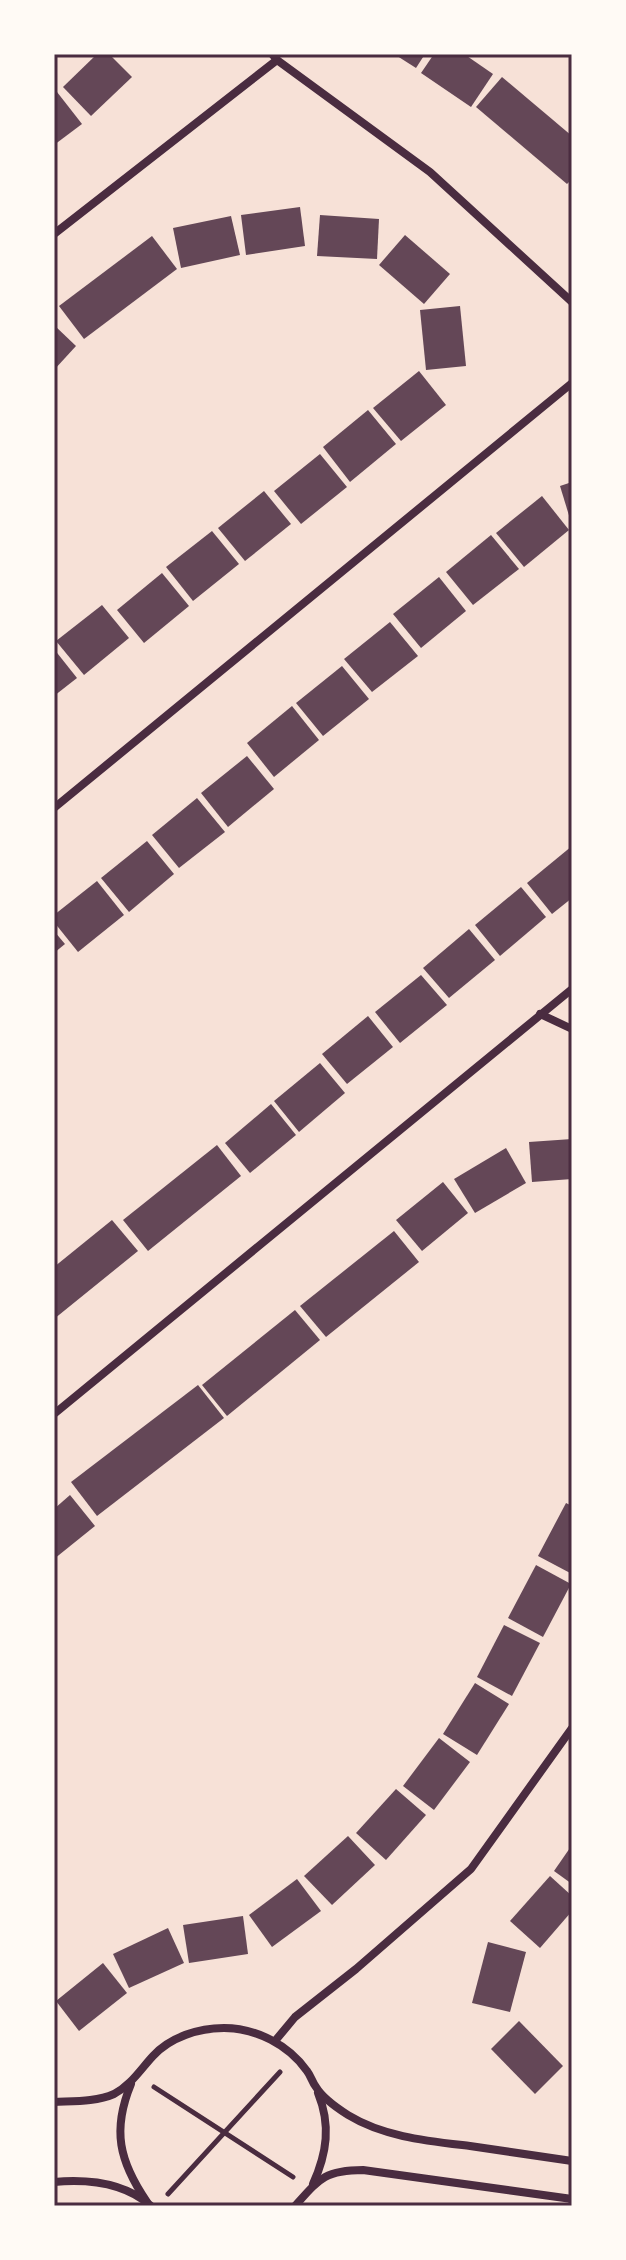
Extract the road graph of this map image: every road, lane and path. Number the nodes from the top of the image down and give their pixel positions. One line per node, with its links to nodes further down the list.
1 (275, 57): 2 (street); 3 (street)
2 (54, 234)
3 (572, 302)
4 (572, 383): 5 (street)
5 (54, 808)
6 (572, 989): 7 (street)
7 (540, 1014): 8 (street); 9 (street)
8 (572, 1029)
9 (54, 1414)
10 (572, 1728): 11 (street)
11 (275, 2041): 12 (street); 13 (street)
12 (294, 2056): 14 (street); 16 (path)
13 (134, 2078): 15 (street); 16 (path); 22 (street)
14 (317, 2089): 17 (street); 19 (street)
15 (54, 2102)
16 (226, 2134): 19 (path); 20 (path)
17 (572, 2161)
18 (54, 2182): 22 (street)
19 (311, 2186): 21 (street); 23 (street)
20 (166, 2196)
21 (572, 2199)
22 (149, 2204)
23 (295, 2206)

